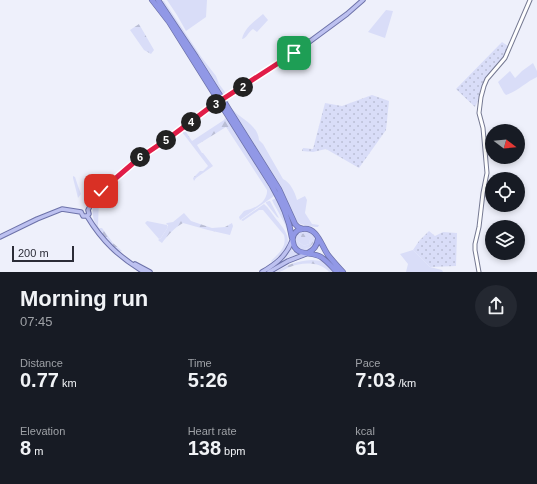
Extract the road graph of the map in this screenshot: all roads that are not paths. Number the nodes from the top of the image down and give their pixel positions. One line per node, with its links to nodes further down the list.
1 (152, 0): 10 (highway)
2 (158, 0): 8 (highway)
3 (362, 0): 5 (main road, bridge)
4 (530, 0): 20 (street)
5 (88, 210): 6 (main road); 7 (main road)
6 (81, 212): 7 (main road); 9 (main road)
7 (87, 216): 13 (main road)
8 (303, 229): 10 (highway); 11 (highway)
9 (0, 237)
10 (292, 239): 12 (highway); 16 (main road)
11 (318, 239): 12 (highway); 19 (highway)
12 (307, 254): 17 (main road); 18 (highway)
13 (126, 260): 14 (main road); 15 (main road)
14 (144, 272)
15 (149, 272)
16 (262, 272)
17 (268, 272)
18 (336, 272)
19 (343, 272)
20 (479, 272)

